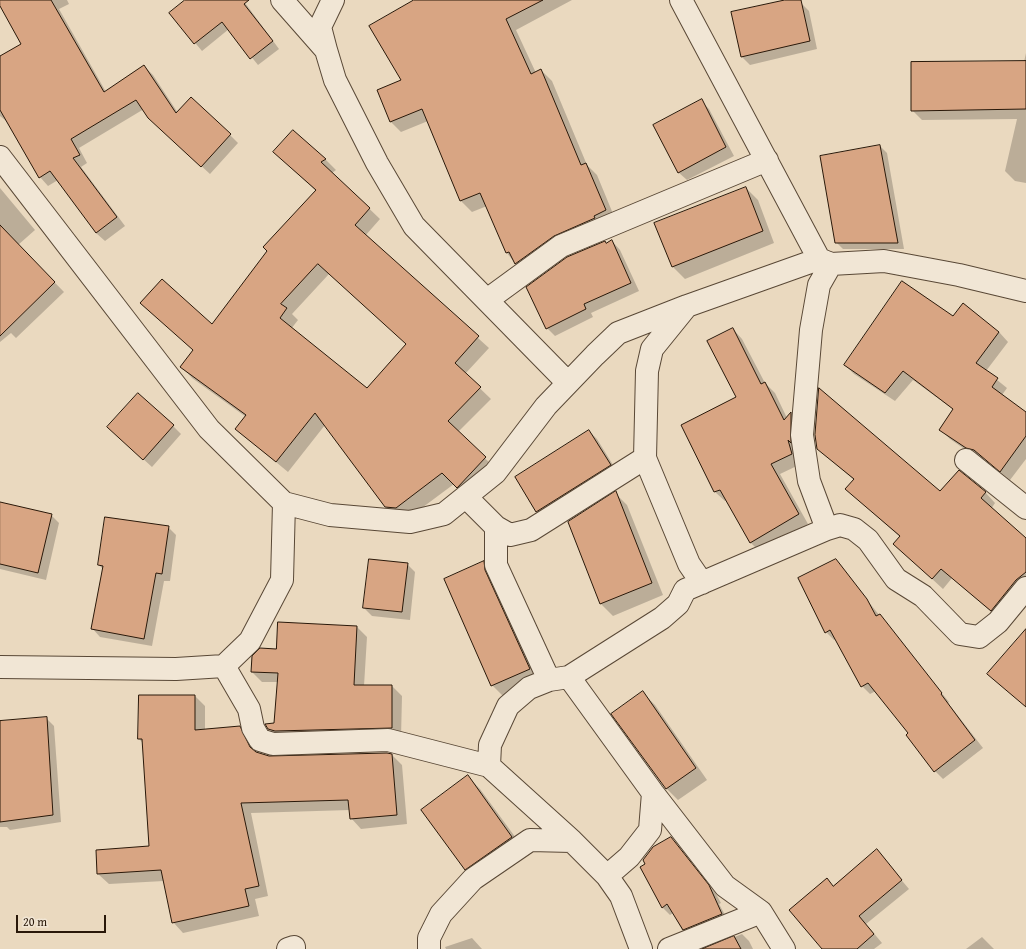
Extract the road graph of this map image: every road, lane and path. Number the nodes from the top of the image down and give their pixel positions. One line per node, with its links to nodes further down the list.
1 (282, 0): 4 (street)
2 (333, 0): 4 (street)
3 (682, 0): 6 (street)
4 (326, 50): 9 (street)
5 (0, 157): 15 (street)
6 (767, 160): 7 (street); 9 (street)
7 (825, 262): 8 (street); 10 (street); 18 (street)
8 (1026, 292)
9 (487, 300): 11 (street)
10 (687, 306): 11 (street); 12 (street)
11 (568, 383): 14 (street)
12 (645, 458): 17 (street); 19 (street)
13 (966, 460): 16 (street)
14 (466, 497): 15 (street); 17 (street)
15 (284, 503): 21 (street)
16 (1026, 508)
17 (496, 526): 23 (street)
18 (827, 529): 19 (street); 20 (street)
19 (702, 584): 23 (street)
20 (1026, 588)
21 (224, 666): 22 (street); 24 (street)
22 (0, 667)
23 (559, 679): 24 (street); 25 (street)
24 (489, 766): 26 (street)
25 (653, 792): 27 (street); 28 (street)
26 (572, 841): 27 (street); 31 (street)
27 (607, 876): 32 (street)
28 (762, 912): 33 (street); 34 (street)
29 (288, 949): 30 (street)
30 (294, 949)
31 (429, 949)
32 (641, 949)
33 (669, 949)
34 (784, 949)

